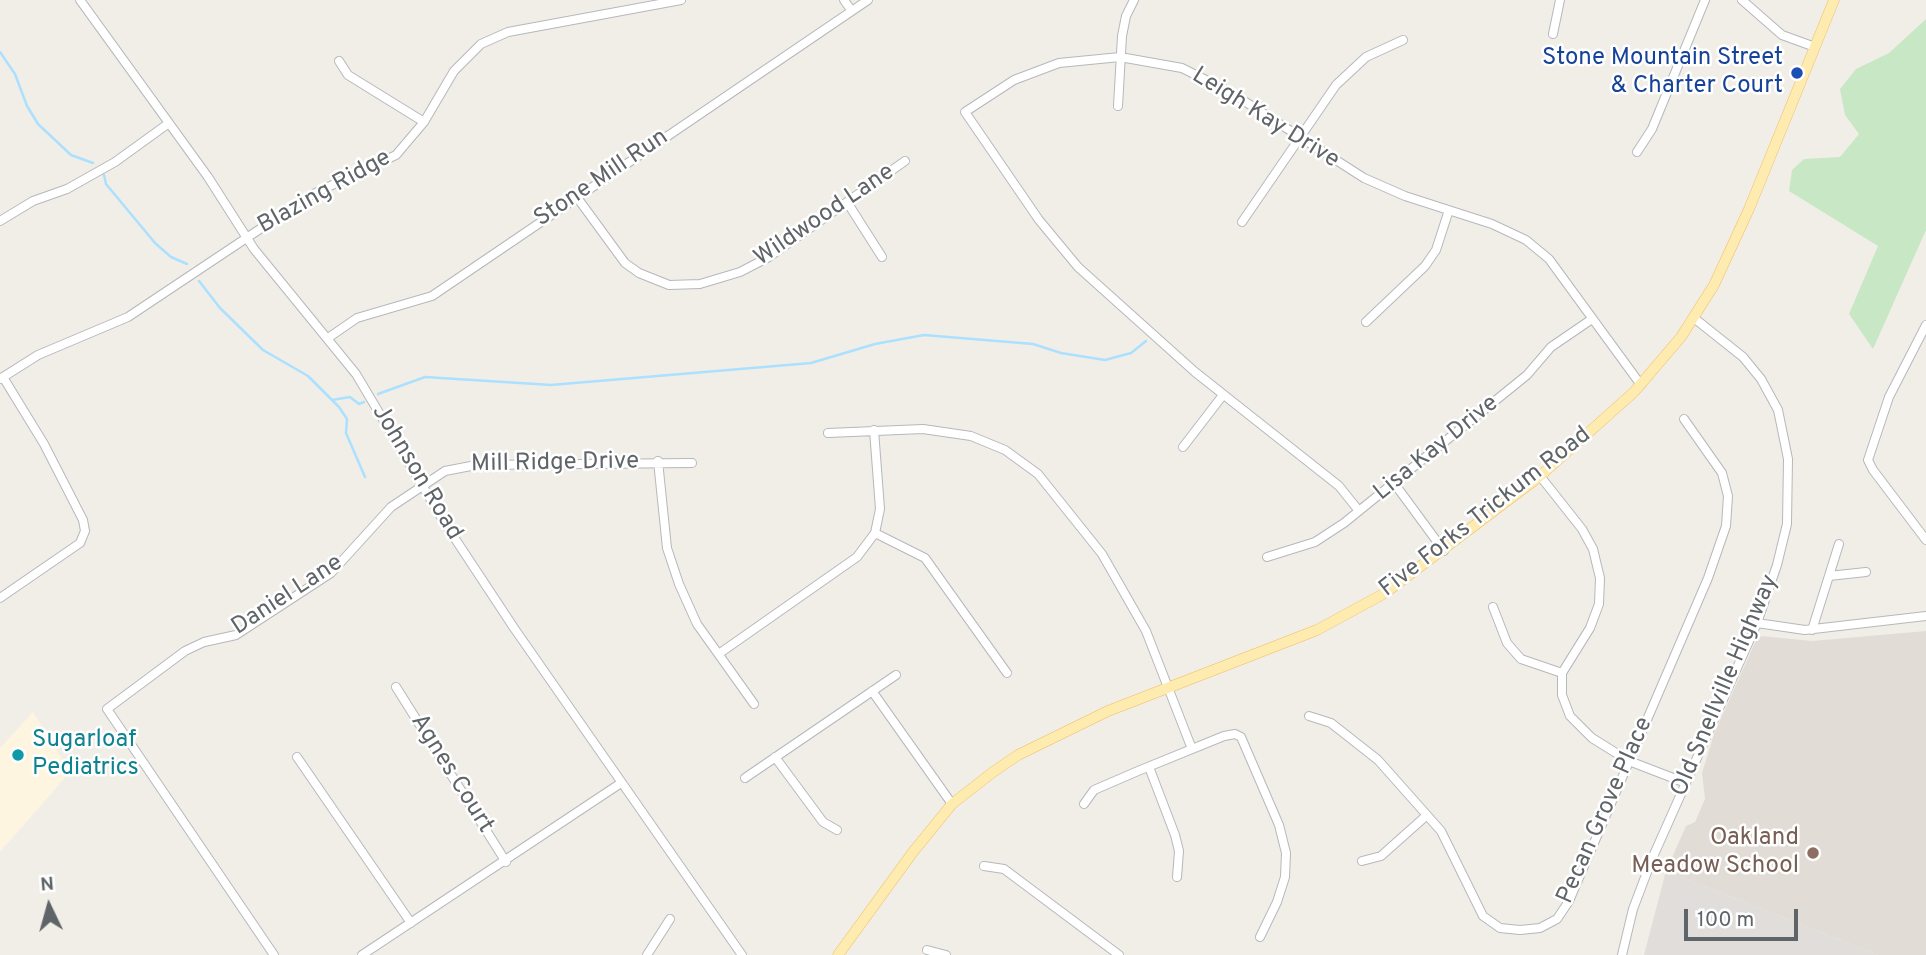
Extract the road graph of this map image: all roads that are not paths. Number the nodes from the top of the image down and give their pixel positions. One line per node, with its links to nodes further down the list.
1 (80, 0): 18 (street, Johnson Road)
2 (681, 0): 17 (street, Blazing Ridge)
3 (844, 0): 10 (street)
4 (868, 0): 10 (street, Stone Mill Run)
5 (1134, 0): 14 (street)
6 (1560, 0): 11 (street)
7 (1705, 0): 20 (street)
8 (1742, 0): 13 (street)
9 (1834, 0): 13 (main road, Five Forks Trickum Road)
10 (851, 10): 22 (street, Stone Mill Run)
11 (1553, 34)
12 (1403, 40): 19 (street)
13 (1815, 47): 30 (main road, Five Forks Trickum Road)
14 (1121, 57): 16 (street); 19 (street, Leigh Kay Drive); 36 (street, Leigh Kay Drive)
15 (339, 61): 17 (street)
16 (1118, 106)
17 (424, 122): 27 (street, Blazing Ridge)
18 (169, 123): 25 (street); 27 (street, Johnson Road)
19 (1300, 139): 24 (street, Leigh Kay Drive); 26 (street)
20 (1637, 152)
21 (905, 160): 23 (street, Wildwood Lane)
22 (576, 196): 23 (street, Wildwood Lane); 33 (street, Stone Mill Run)
23 (847, 202): 28 (street)
24 (1449, 210): 29 (street, Leigh Kay Drive); 31 (street)
25 (0, 221)
26 (1242, 222)
27 (246, 237): 33 (street, Johnson Road); 34 (street, Blazing Ridge)
28 (882, 257)
29 (1592, 318): 35 (street, Leigh Kay Drive); 44 (street, Lisa Kay Drive)
30 (1694, 318): 35 (main road, Five Forks Trickum Road); 57 (street, Old Snellville Highway)
31 (1366, 322)
32 (1926, 325): 48 (street)
33 (328, 338): 45 (street, Johnson Road)
34 (1, 378): 54 (street)
35 (1640, 385): 43 (main road, Five Forks Trickum Road)
36 (1223, 395): 40 (street); 46 (street, Leigh Kay Drive)
37 (1684, 419): 71 (street, Pecan Grove Place)
38 (874, 430): 39 (street); 47 (street); 64 (street)
39 (828, 433)
40 (1183, 447)
41 (658, 461): 42 (street, Mill Ridge Drive); 45 (street, Mill Ridge Drive); 59 (street)
42 (692, 463)
43 (1540, 476): 50 (main road, Five Forks Trickum Road); 61 (street)
44 (1394, 483): 46 (street, Lisa Kay Drive); 50 (street)
45 (423, 485): 74 (street, Johnson Road); 88 (street, Daniel Lane)
46 (1359, 511): 51 (street, Lisa Kay Drive)
47 (875, 533): 59 (street); 60 (street)
48 (1926, 540)
49 (1839, 544): 53 (street)
50 (1444, 551): 64 (main road, Five Forks Trickum Road)
51 (1267, 557)
52 (1866, 572): 53 (street)
53 (1829, 576): 58 (street)
54 (0, 598)
55 (1493, 607): 61 (street)
56 (1926, 616): 58 (street)
57 (1757, 623): 58 (street); 75 (street, Old Snellville Highway)
58 (1812, 630)
59 (720, 653): 66 (street)
60 (1007, 673)
61 (1562, 673): 71 (street)
62 (896, 674): 65 (street)
63 (396, 687): 81 (street, Agnes Court)
64 (1168, 690): 68 (street); 76 (main road, Five Forks Trickum Road)
65 (872, 691): 70 (street); 76 (street)
66 (754, 704)
67 (1310, 716): 78 (street, Pecan Grove Place)
68 (1192, 748): 72 (street); 86 (street)
69 (297, 757): 85 (street)
70 (775, 757): 73 (street); 79 (street)
71 (1629, 761): 75 (street); 78 (street, Pecan Grove Place)
72 (1149, 767): 77 (street); 83 (street)
73 (745, 778)
74 (621, 783): 81 (street); 91 (street, Johnson Road)
75 (1686, 783): 95 (street, Old Snellville Highway)
76 (952, 804): 92 (main road, Five Forks Trickum Road)
77 (1084, 804)
78 (1427, 815): 80 (street)
79 (836, 830)
80 (1362, 861)
81 (506, 862): 85 (street)
82 (984, 866): 94 (street)
83 (1177, 877)
84 (670, 919): 90 (street)
85 (411, 923): 89 (street)
86 (1260, 936)
87 (928, 950): 93 (street)
88 (274, 955)
89 (362, 955)
90 (647, 955)
91 (742, 955)
92 (838, 955)
93 (946, 955)
94 (1119, 955)
95 (1622, 955)

